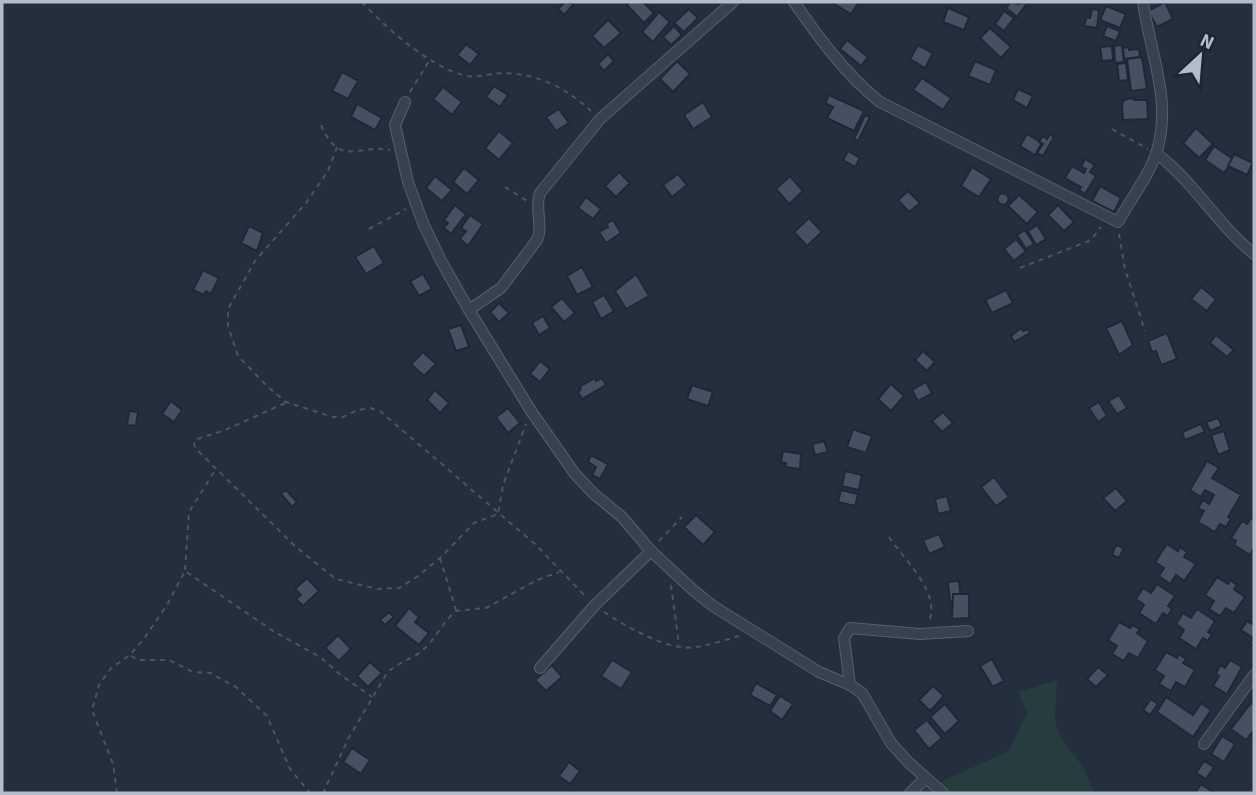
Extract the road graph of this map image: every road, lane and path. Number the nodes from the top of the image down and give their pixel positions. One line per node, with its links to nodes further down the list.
1 (362, 2): 5 (path)
2 (733, 2): 7 (street)
3 (794, 2): 16 (street)
4 (1143, 2): 12 (street)
5 (429, 60): 6 (path); 7 (path)
6 (405, 102): 11 (street)
7 (600, 119): 15 (street)
8 (321, 125): 10 (path)
9 (1112, 128): 12 (path)
10 (337, 148): 11 (path); 22 (path)
11 (401, 153): 14 (street)
12 (1156, 153): 16 (street); 18 (street)
13 (505, 187): 15 (path)
14 (416, 204): 17 (path); 20 (street)
15 (536, 207): 20 (street)
16 (1113, 220): 19 (path); 21 (path)
17 (369, 229)
18 (1254, 254)
19 (1020, 268)
20 (468, 310): 23 (street)
21 (1145, 331)
22 (286, 402): 24 (path); 25 (path)
23 (531, 411): 25 (path); 28 (street)
24 (216, 469): 29 (path); 31 (path)
25 (498, 514): 29 (path); 32 (path)
26 (682, 517): 28 (path)
27 (889, 537): 37 (path)
28 (651, 551): 30 (street); 33 (street)
29 (440, 558): 34 (path)
30 (668, 566): 35 (street); 38 (path)
31 (186, 571): 39 (path); 43 (path)
32 (560, 571): 33 (path); 34 (path)
33 (594, 606): 38 (path); 40 (street)
34 (456, 611): 43 (path)
35 (757, 631): 38 (path); 42 (street)
36 (968, 631): 37 (street)
37 (920, 634): 42 (street)
38 (680, 646)
39 (130, 655): 46 (path); 47 (path)
40 (540, 667)
41 (1254, 675): 44 (street)
42 (850, 685): 45 (street)
43 (372, 697): 48 (path)
44 (1204, 744)
45 (926, 778): 49 (street); 50 (street)
46 (117, 793)
47 (310, 793)
48 (324, 793)
49 (910, 793)
50 (943, 793)

